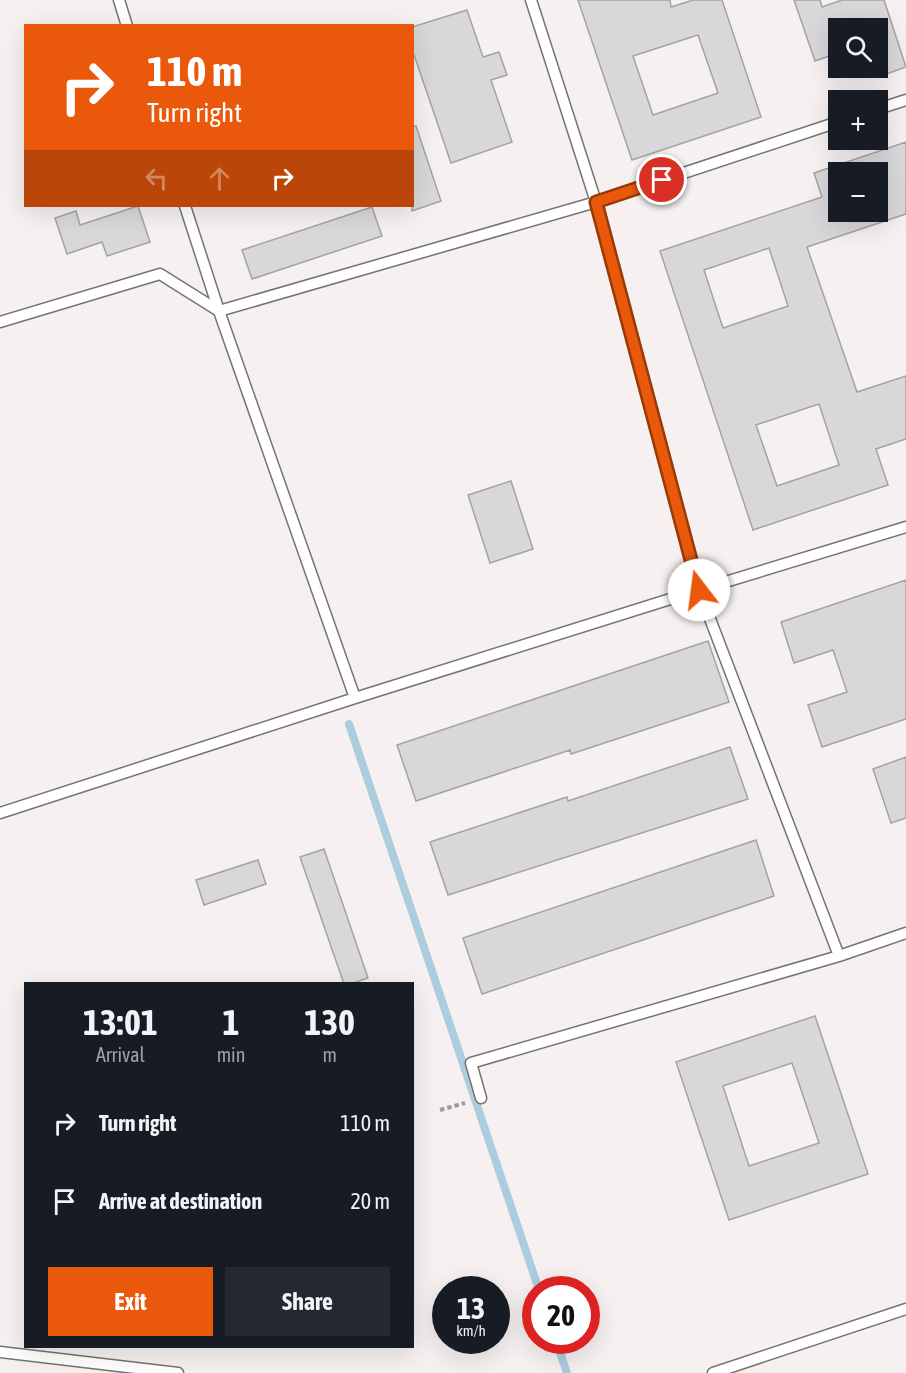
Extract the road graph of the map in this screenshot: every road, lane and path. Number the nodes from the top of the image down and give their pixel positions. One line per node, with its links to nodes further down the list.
1 (119, 0): 3 (lane)
2 (531, 0): 7 (lane)
3 (126, 24)
4 (906, 100): 5 (lane)
5 (888, 106)
6 (828, 125): 7 (lane)
7 (596, 202): 9 (lane); 12 (lane)
8 (185, 207): 9 (lane)
9 (219, 311): 10 (lane); 13 (lane)
10 (0, 322)
11 (906, 526): 12 (lane)
12 (699, 590): 13 (lane); 16 (lane)
13 (355, 698): 14 (lane)
14 (0, 813)
15 (906, 933): 16 (lane)
16 (840, 956): 17 (lane)
17 (481, 1098): 18 (path)
18 (440, 1110)
19 (906, 1309): 23 (lane)
20 (0, 1352): 21 (lane)
21 (172, 1373): 22 (lane)
22 (178, 1373)
23 (713, 1373)

